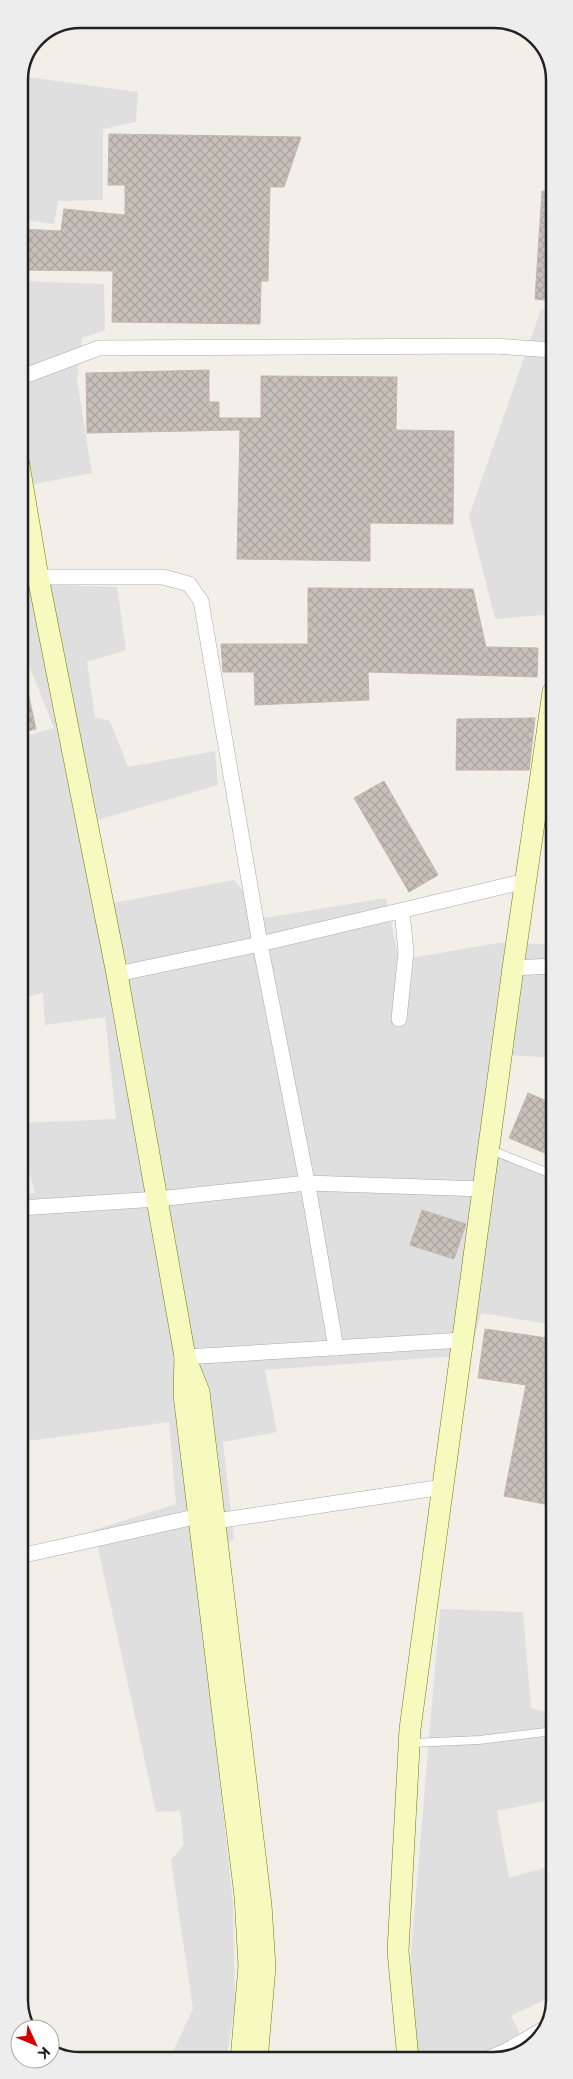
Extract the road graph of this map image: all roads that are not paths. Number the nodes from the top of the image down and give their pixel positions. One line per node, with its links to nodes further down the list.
1 (546, 350): 2 (street)
2 (28, 375)
3 (28, 519): 4 (street)
4 (38, 577): 8 (street); 11 (street)
5 (546, 741): 6 (street)
6 (526, 881): 7 (street); 10 (street)
7 (402, 911): 8 (street); 12 (street)
8 (260, 944): 11 (street); 15 (street)
9 (546, 966): 10 (street)
10 (513, 968): 13 (street)
11 (117, 974): 17 (street)
12 (399, 1018)
13 (489, 1149): 14 (lane); 16 (street)
14 (546, 1172)
15 (307, 1183): 16 (street); 17 (street); 20 (street)
16 (483, 1189): 19 (street)
17 (158, 1199): 18 (street); 21 (street)
18 (28, 1207)
19 (463, 1340): 20 (street); 22 (street)
20 (336, 1348): 21 (street)
21 (185, 1358): 23 (street)
22 (443, 1487): 23 (street); 26 (street)
23 (207, 1518): 24 (street); 29 (street); 30 (street)
24 (28, 1554)
25 (546, 1732): 26 (lane)
26 (409, 1743): 31 (street)
27 (526, 2039): 28 (street)
28 (508, 2050)
29 (242, 2051)
30 (258, 2051)
31 (407, 2052)

